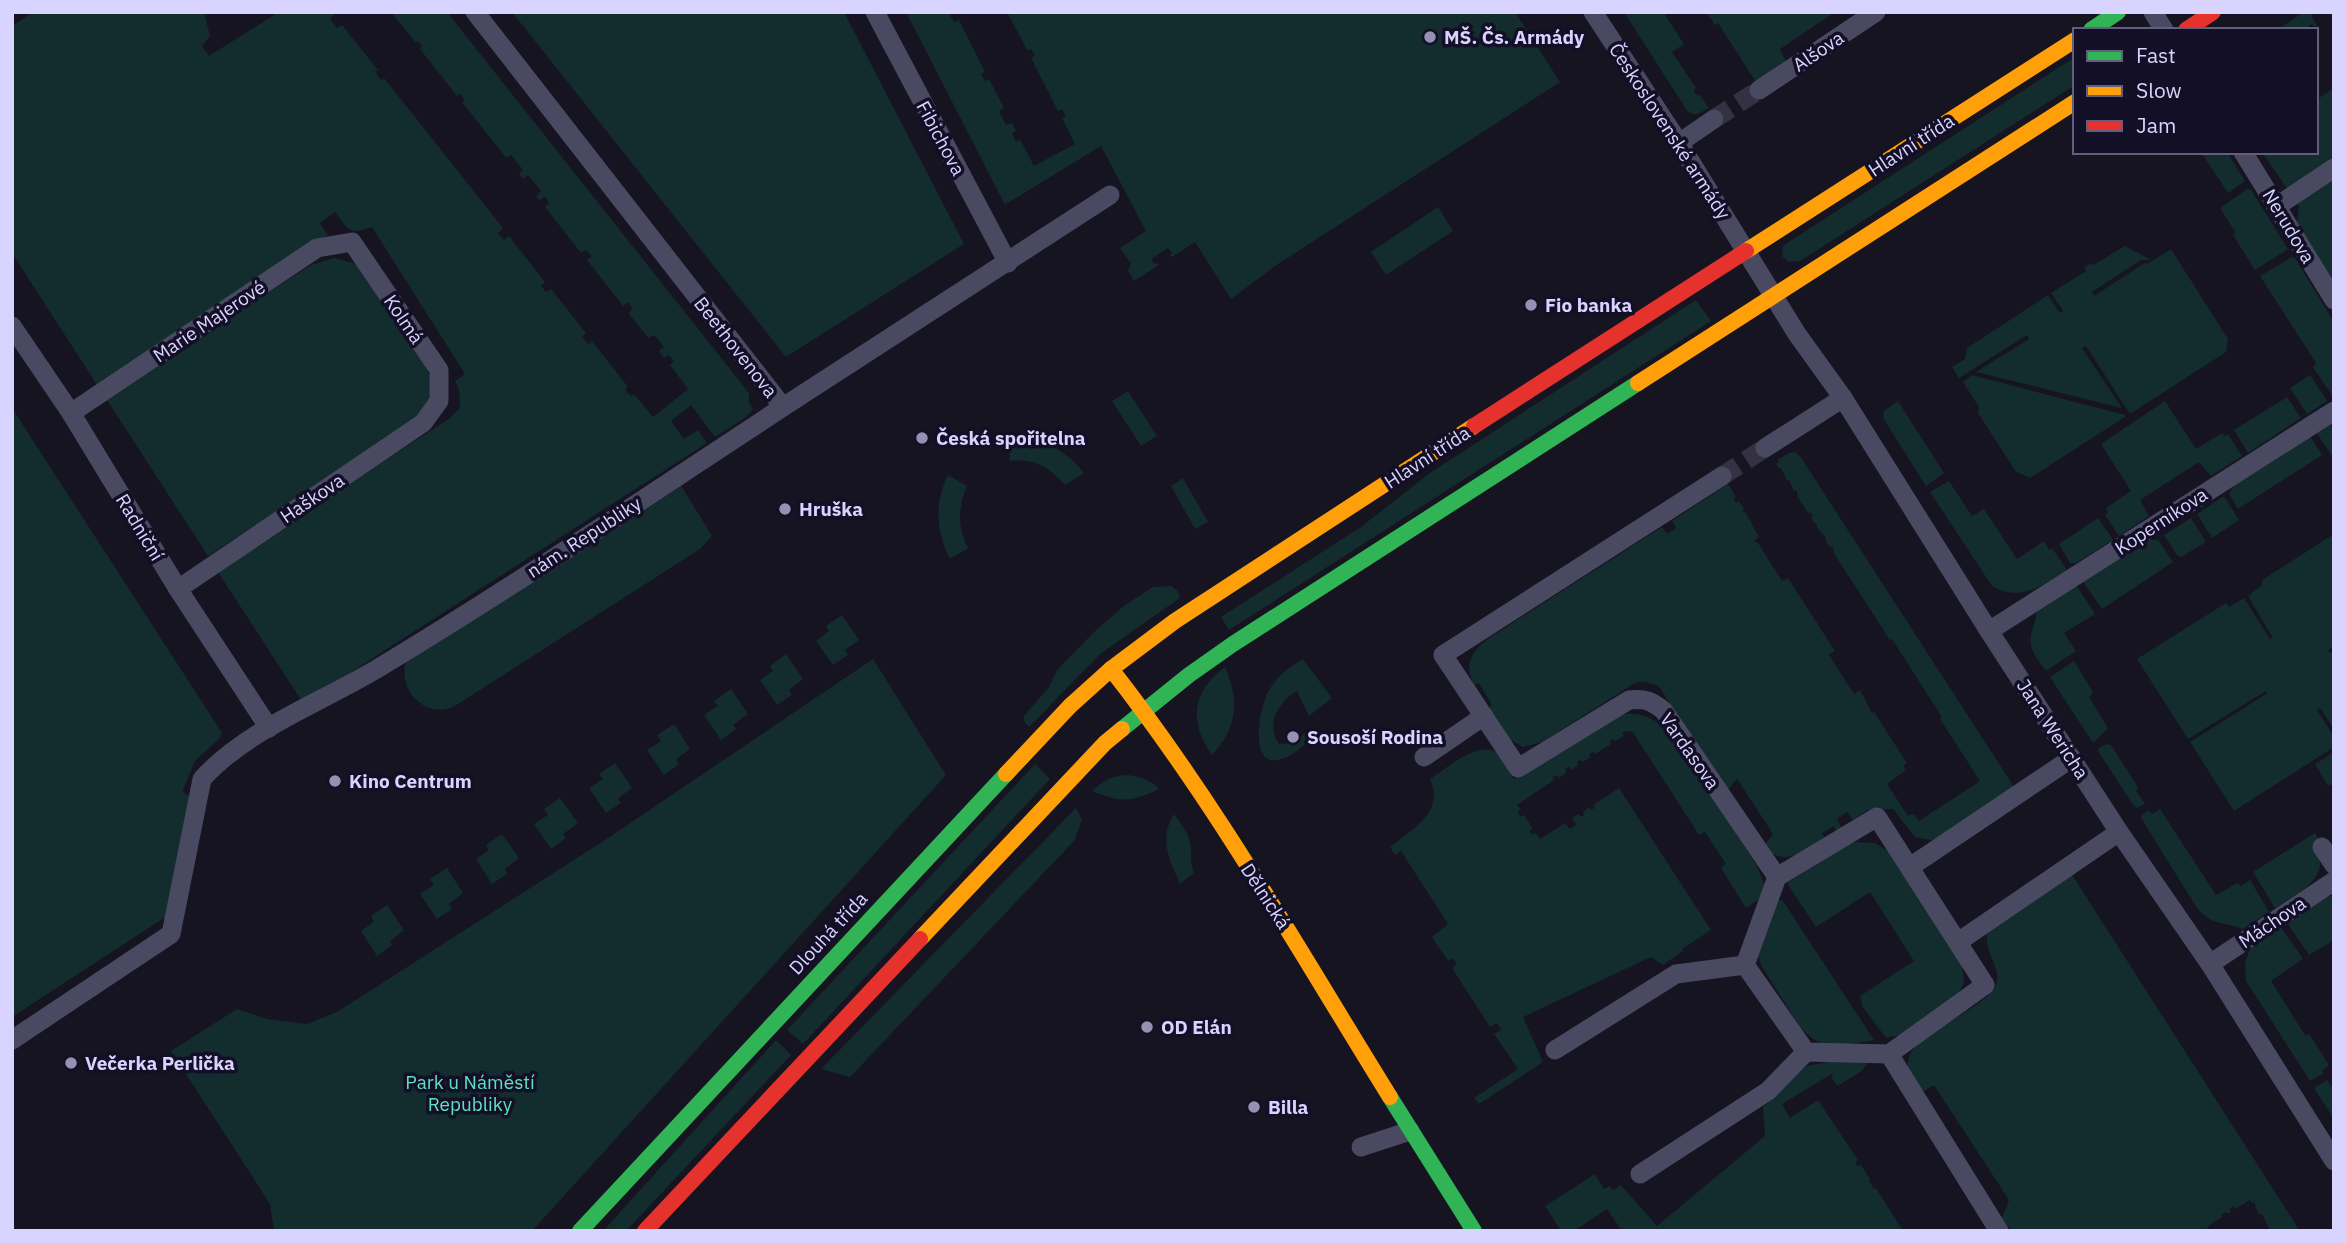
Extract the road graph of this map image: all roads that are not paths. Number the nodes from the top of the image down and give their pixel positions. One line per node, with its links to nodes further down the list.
1 (475, 12): 28 (street, Beethovenova)
2 (875, 12): 22 (street, Fibichova)
3 (1593, 12): 15 (street, Československé armády)
4 (1876, 12): 12 (street, Alšova)
5 (2118, 12): 8 (main road)
6 (2153, 12): 9 (street)
7 (2213, 12): 10 (main road)
8 (2094, 28)
9 (2163, 28)
10 (2189, 28)
11 (2073, 41): 21 (main road, Hlavní třída)
12 (1759, 90)
13 (2073, 103): 23 (main road)
14 (1714, 119): 15 (street)
15 (1679, 143): 21 (street, Československé armády)
16 (2244, 154): 19 (street, Nerudova)
17 (2334, 168): 19 (street)
18 (1110, 195): 22 (street, Beethovenova)
19 (2277, 205): 24 (street, Nerudova)
20 (352, 242): 27 (street, Kolmá); 30 (street, Marie Majerové)
21 (1747, 251): 23 (street); 35 (main road, Hlavní třída)
22 (1008, 263): 28 (street, Beethovenova)
23 (1774, 296): 26 (street, Jana Wericha); 36 (main road)
24 (2334, 300)
25 (12, 326): 30 (street, Radniční)
26 (1843, 398): 31 (street); 34 (street, Jana Wericha)
27 (439, 401): 33 (street, Haškova)
28 (783, 407): 38 (street, nám. Republiky)
29 (2334, 411): 34 (street, Koperníkova)
30 (71, 413): 33 (street, Radniční)
31 (1765, 448)
32 (1722, 476): 37 (street, Vardasova)
33 (178, 589): 38 (street, Radniční)
34 (1989, 631): 40 (street, Jana Wericha)
35 (1111, 669): 36 (main road, Dělnická); 58 (main road, Dlouhá třída)
36 (1143, 709): 54 (main road, Dělnická); 59 (main road)
37 (1485, 716): 39 (street); 45 (street, Vardasova)
38 (269, 728): 50 (street, nám. Republiky)
39 (1424, 757)
40 (2072, 758): 41 (street, Jana Wericha); 44 (street)
41 (2119, 832): 47 (street); 48 (street, Jana Wericha)
42 (2322, 847): 43 (street)
43 (2334, 865)
44 (1910, 867): 45 (street); 47 (street)
45 (1777, 877): 49 (street)
46 (2334, 881): 48 (street, Máchova)
47 (1958, 942): 53 (street)
48 (2210, 964): 56 (street, Jana Wericha)
49 (1745, 965): 51 (street); 52 (street)
50 (12, 1040)
51 (1555, 1050)
52 (1806, 1052): 53 (street); 57 (street)
53 (1889, 1054): 61 (street)
54 (1410, 1131): 55 (street); 60 (main road, Dělnická)
55 (1361, 1147)
56 (2334, 1161)
57 (1640, 1174)
58 (580, 1231)
59 (645, 1231)
60 (1474, 1231)
61 (1999, 1231)

